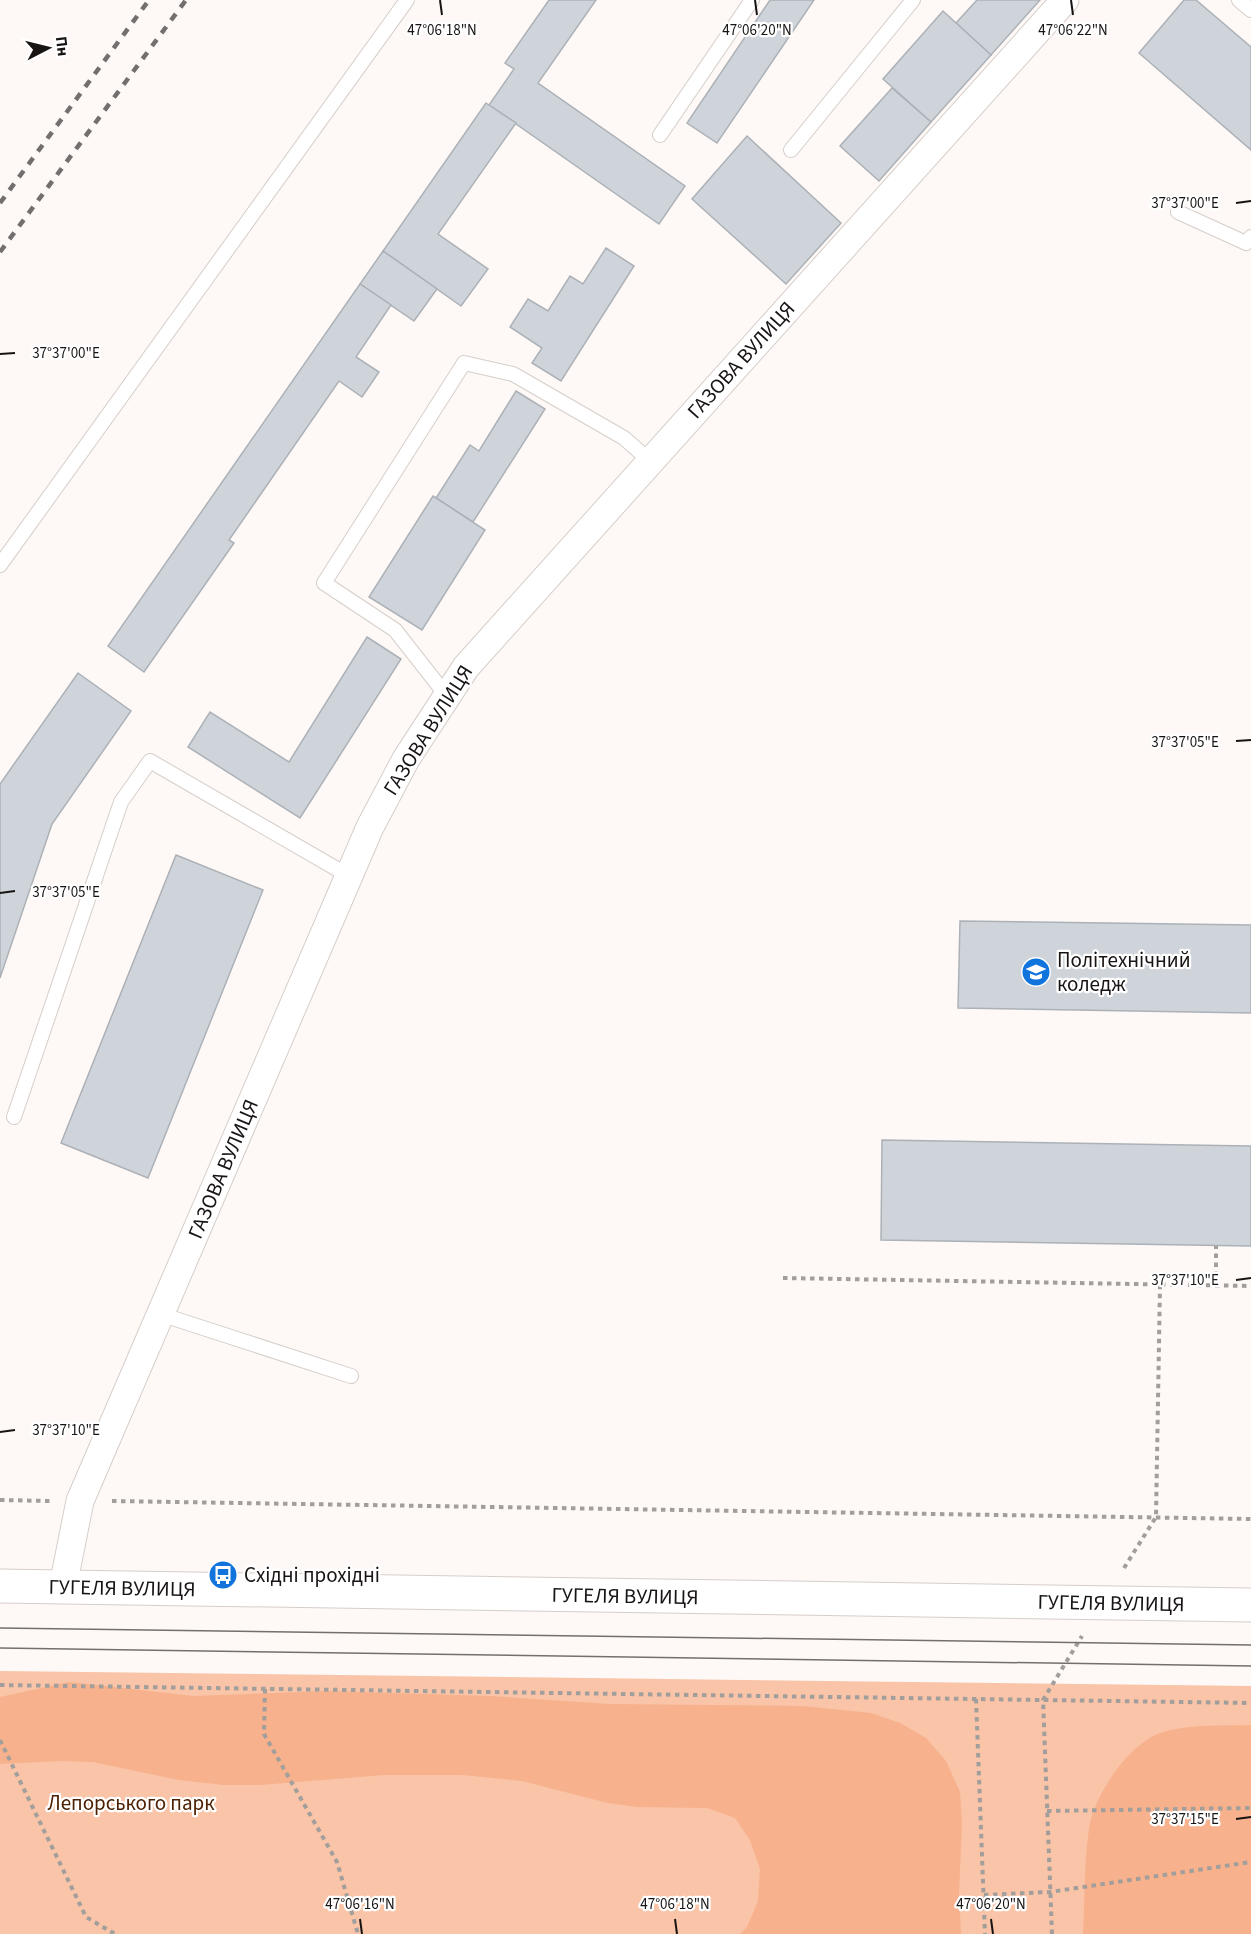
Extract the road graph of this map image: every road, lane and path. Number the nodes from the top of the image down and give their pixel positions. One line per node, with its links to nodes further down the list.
1 (407, 0): 12 (lane)
2 (752, 0): 7 (lane)
3 (913, 0): 8 (lane)
4 (1065, 0): 11 (street, ГАЗОВА ВУЛИЦЯ)
5 (1239, 0): 6 (lane)
6 (1251, 10)
7 (660, 135)
8 (791, 150)
9 (1178, 212): 10 (lane)
10 (1251, 237)
11 (650, 461): 13 (street, ГАЗОВА ВУЛИЦЯ); 13 (lane)
12 (0, 565)
13 (446, 695): 14 (street, ГАЗОВА ВУЛИЦЯ)
14 (349, 876): 15 (lane); 21 (street, ГАЗОВА ВУЛИЦЯ)
15 (14, 1117)
16 (1216, 1246): 19 (path)
17 (783, 1278): 18 (path)
18 (1160, 1284): 19 (path); 25 (path)
19 (1216, 1285): 20 (path)
20 (1251, 1286)
21 (160, 1314): 22 (lane); 24 (street, ГАЗОВА ВУЛИЦЯ)
22 (351, 1376)
23 (0, 1500): 24 (path)
24 (80, 1501): 25 (path); 28 (street, ГАЗОВА ВУЛИЦЯ)
25 (1156, 1517): 26 (path)
26 (1251, 1519)
27 (0, 1586): 28 (street, ГУГЕЛЯ ВУЛИЦЯ)
28 (63, 1586): 29 (street, ГУГЕЛЯ ВУЛИЦЯ)
29 (1251, 1605)
30 (0, 1685): 31 (path)
31 (265, 1689): 32 (path); 42 (path)
32 (976, 1699): 33 (path); 40 (path)
33 (1043, 1700): 34 (path); 37 (path)
34 (1251, 1703)
35 (0, 1740): 41 (path)
36 (1251, 1808): 37 (path)
37 (1047, 1811): 39 (path)
38 (1251, 1862): 39 (path)
39 (1050, 1892): 40 (path); 44 (path)
40 (984, 1894): 43 (path)
41 (115, 1934)
42 (358, 1934)
43 (985, 1934)
44 (1052, 1934)

